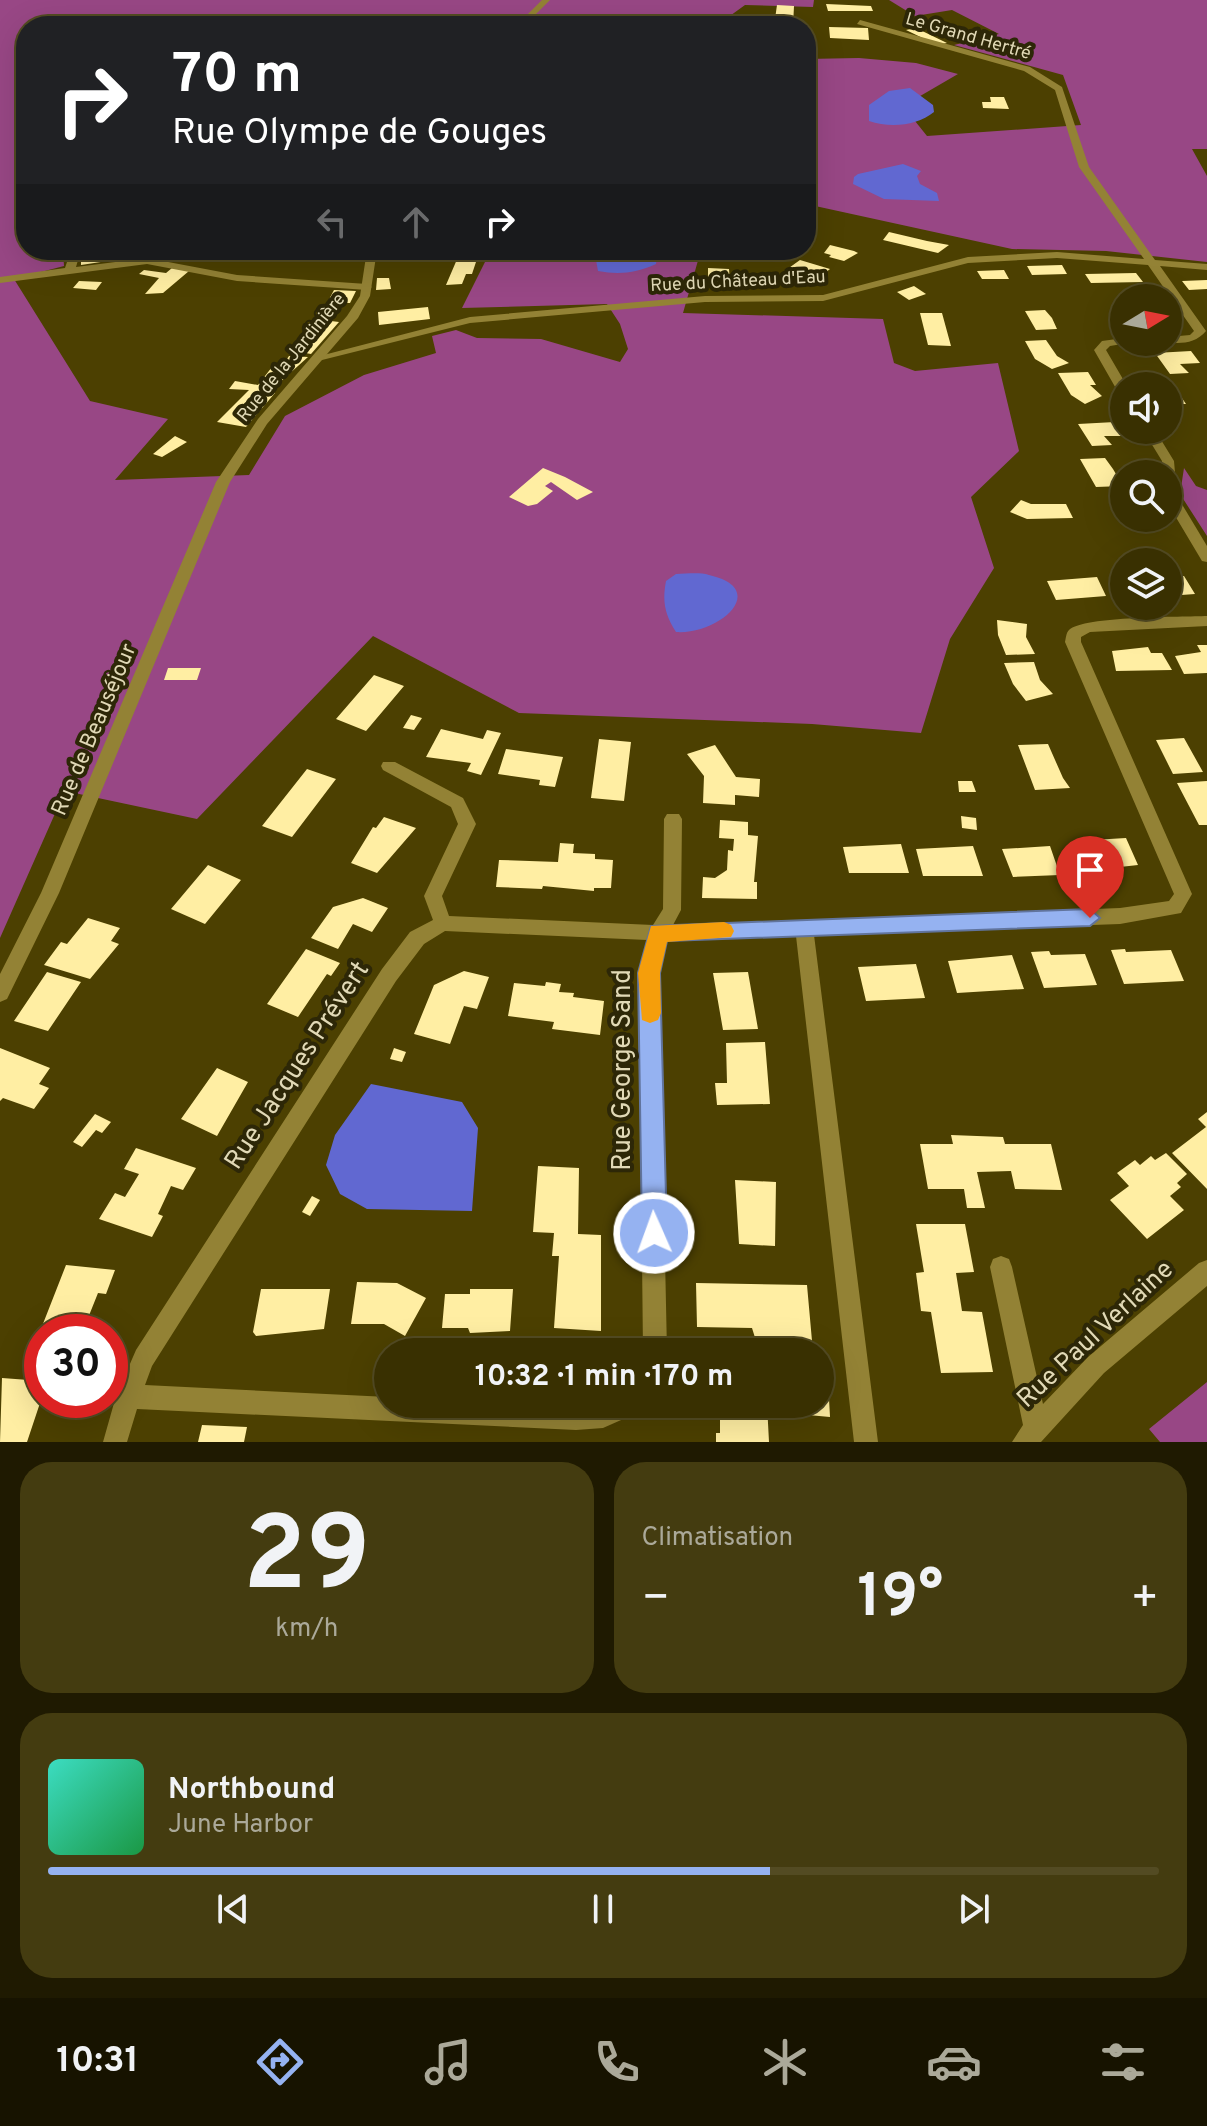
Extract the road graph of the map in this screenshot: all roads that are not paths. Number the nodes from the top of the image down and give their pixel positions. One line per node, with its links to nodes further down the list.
1 (546, 0): 2 (street)
2 (530, 16)
3 (860, 22): 6 (street, Le Grand Hertré)
4 (73, 260): 8 (street)
5 (371, 260): 10 (street, Rue de la Jardinière)
6 (1149, 261): 7 (street, Rue du Château d'Eau); 11 (street, Le Grand Hertré); 13 (street, Rue du Château d'Eau)
7 (1207, 267)
8 (70, 271): 9 (street); 10 (street)
9 (0, 280)
10 (367, 287): 13 (street, Rue de la Jardinière)
11 (1202, 340)
12 (1110, 343): 14 (street)
13 (318, 358): 16 (street, Rue de la Jardinière)
14 (1113, 372)
15 (1158, 444): 17 (street)
16 (223, 482): 24 (street, Rue de Beauséjour)
17 (1207, 558)
18 (1207, 621): 22 (street)
19 (389, 766): 21 (street)
20 (673, 819): 23 (street, Rue George Sand)
21 (443, 923): 23 (street); 28 (street, Rue Jacques Prévert)
22 (804, 929): 23 (street); 33 (street)
23 (658, 933): 27 (street, Rue George Sand)
24 (0, 993)
25 (1001, 1267): 31 (street)
26 (1207, 1271): 31 (street, Rue Paul Verlaine)
27 (655, 1338)
28 (128, 1396): 29 (street)
29 (374, 1408)
30 (122, 1418): 32 (street, Rue Jacques Prévert)
31 (1030, 1435)
32 (115, 1442)
33 (866, 1442)

